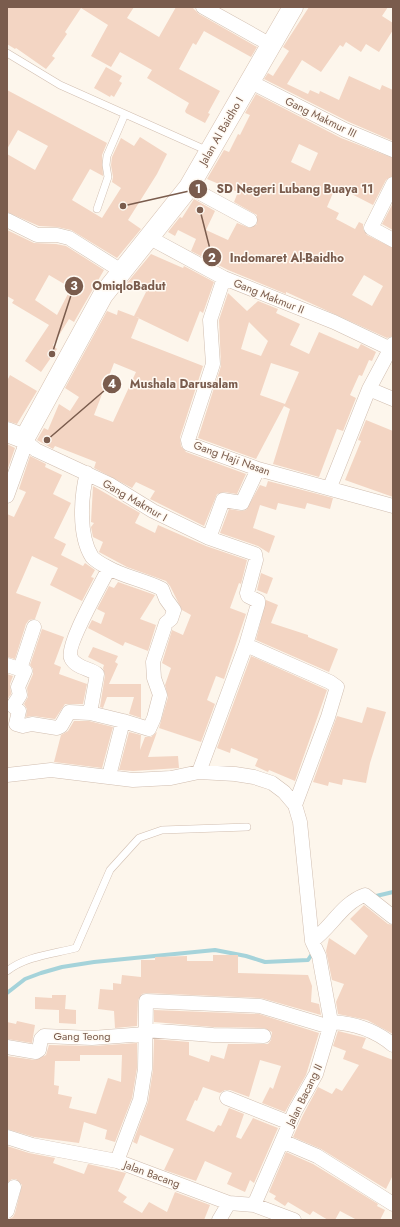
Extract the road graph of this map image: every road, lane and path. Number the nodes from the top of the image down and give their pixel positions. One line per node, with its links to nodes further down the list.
1 (203, 7): 3 (street)
2 (293, 7): 3 (street, Jalan Al Baidho I)
3 (271, 44): 5 (street, Jalan Al Baidho I)
4 (7, 53): 6 (lane)
5 (250, 81): 7 (street, Gang Makmur III); 8 (street, Jalan Al Baidho I)
6 (125, 114): 8 (lane); 11 (lane)
7 (393, 150)
8 (210, 152): 10 (street, Jalan Al Baidho I)
9 (393, 184): 15 (street)
10 (189, 187): 13 (street); 14 (street, Jalan Al Baidho I)
11 (97, 209)
12 (7, 220): 16 (street)
13 (250, 220)
14 (150, 238): 16 (street, Jalan Al Baidho I); 17 (street, Gang Makmur II)
15 (393, 240)
16 (123, 272): 21 (street, Jalan Al Baidho I)
17 (224, 278): 18 (street, Gang Makmur II); 22 (street, Gang Haji Nasan)
18 (392, 348): 19 (street)
19 (369, 389): 20 (street); 24 (street)
20 (393, 399)
21 (18, 438): 23 (street, Gang Makmur I); 25 (street)
22 (258, 469): 24 (street, Gang Haji Nasan); 27 (street)
23 (87, 473): 27 (street, Gang Makmur I); 28 (street)
24 (330, 487): 26 (street, Gang Haji Nasan)
25 (7, 496)
26 (393, 506)
27 (209, 538): 30 (street, Gang Makmur I)
28 (109, 568): 32 (street); 33 (street)
29 (34, 627): 31 (street)
30 (246, 645): 34 (street); 37 (street)
31 (13, 667): 32 (street)
32 (90, 713): 33 (street)
33 (123, 720): 36 (street)
34 (199, 772): 36 (street); 37 (street)
35 (7, 775): 36 (street)
36 (108, 776)
37 (295, 805): 40 (street, Jalan Bacang II)
38 (247, 827): 41 (lane)
39 (393, 917): 40 (street)
40 (314, 947): 42 (street, Jalan Bacang II)
41 (7, 971)
42 (330, 1024): 43 (street); 45 (street); 48 (street, Jalan Bacang II)
43 (145, 1032): 44 (street); 46 (street, Gang Teong); 51 (street)
44 (264, 1036)
45 (390, 1037)
46 (7, 1047)
47 (227, 1098): 48 (street)
48 (290, 1122): 50 (street, Jalan Bacang II)
49 (7, 1137): 51 (street, Jalan Bacang)
50 (282, 1141): 53 (street); 55 (street, Jalan Bacang II)
51 (117, 1161): 54 (street, Jalan Bacang)
52 (14, 1187): 56 (street)
53 (391, 1197)
54 (229, 1203): 55 (street, Jalan Bacang); 57 (street)
55 (254, 1206): 58 (street, Jalan Bacang)
56 (7, 1211)
57 (219, 1220)
58 (294, 1220)

